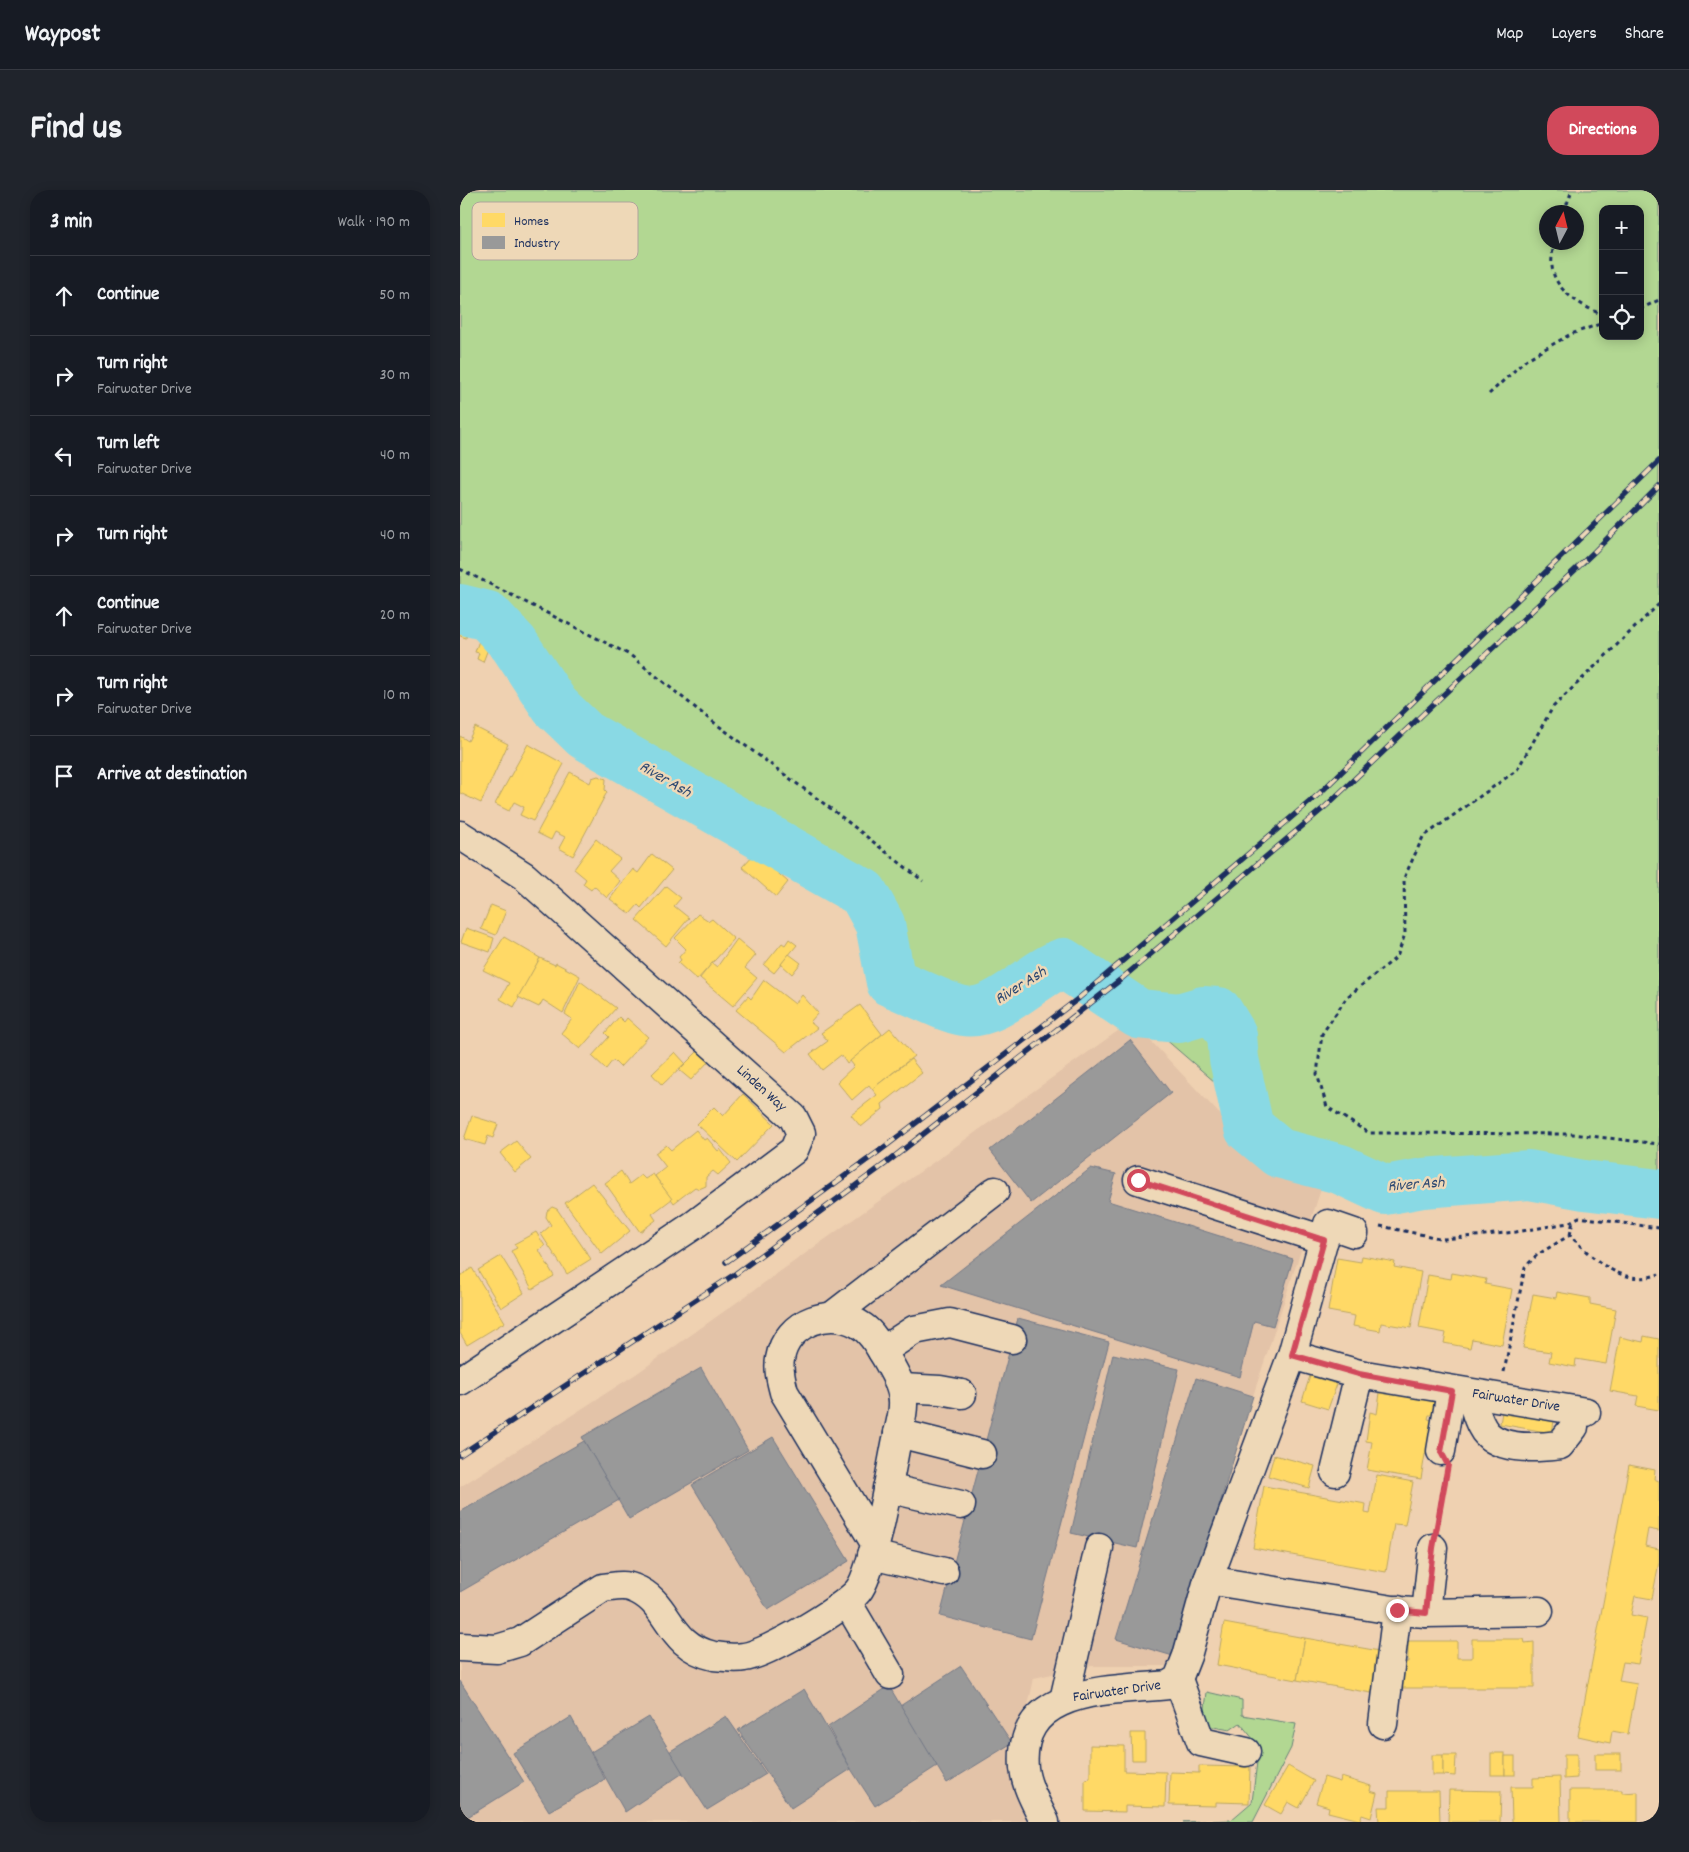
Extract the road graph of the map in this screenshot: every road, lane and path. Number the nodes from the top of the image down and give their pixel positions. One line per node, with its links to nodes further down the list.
1 (1572, 190): 2 (path)
2 (1567, 205)
3 (1553, 250): 6 (path)
4 (1659, 300): 5 (path)
5 (1644, 307)
6 (1599, 313)
7 (1599, 324): 8 (path)
8 (1489, 394)
9 (460, 569): 12 (path)
10 (1659, 604): 13 (path)
11 (460, 835): 27 (street, Linden Way)
12 (923, 881)
13 (1659, 1144)
14 (1138, 1180): 20 (street)
15 (995, 1191): 22 (street)
16 (1573, 1220): 17 (path); 18 (path); 19 (path)
17 (1659, 1228)
18 (1354, 1233): 20 (street, Fairwater Drive)
19 (1570, 1235): 21 (path); 31 (path)
20 (1324, 1240): 25 (street, Fairwater Drive)
21 (1659, 1274)
22 (832, 1316): 24 (street); 40 (street)
23 (1012, 1338): 24 (street)
24 (882, 1351): 28 (street)
25 (1292, 1355): 26 (street, Fairwater Drive); 42 (street, Fairwater Drive)
26 (1359, 1374): 29 (street, Fairwater Drive); 35 (street)
27 (460, 1381)
28 (902, 1388): 30 (street); 32 (street)
29 (1461, 1392): 31 (street, Fairwater Drive); 31 (street, Fairwater Drive); 33 (street)
30 (962, 1394)
31 (1499, 1398)
32 (898, 1433): 34 (street); 36 (street)
33 (1441, 1452): 39 (path)
34 (982, 1454)
35 (1335, 1472)
36 (887, 1488): 37 (street); 40 (street)
37 (960, 1505)
38 (1099, 1548): 50 (street)
39 (1433, 1548): 46 (street)
40 (873, 1549): 41 (street); 43 (street)
41 (944, 1572)
42 (1208, 1580): 44 (street); 49 (street, Fairwater Drive)
43 (847, 1602): 47 (street); 48 (street)
44 (1397, 1610): 46 (street); 51 (street)
45 (1539, 1611): 46 (street)
46 (1426, 1613)
47 (460, 1647)
48 (890, 1675)
49 (1178, 1679): 50 (street, Fairwater Drive); 52 (street)
50 (1064, 1700): 53 (street, Fairwater Drive)
51 (1383, 1724)
52 (1246, 1752)
53 (1044, 1822)

